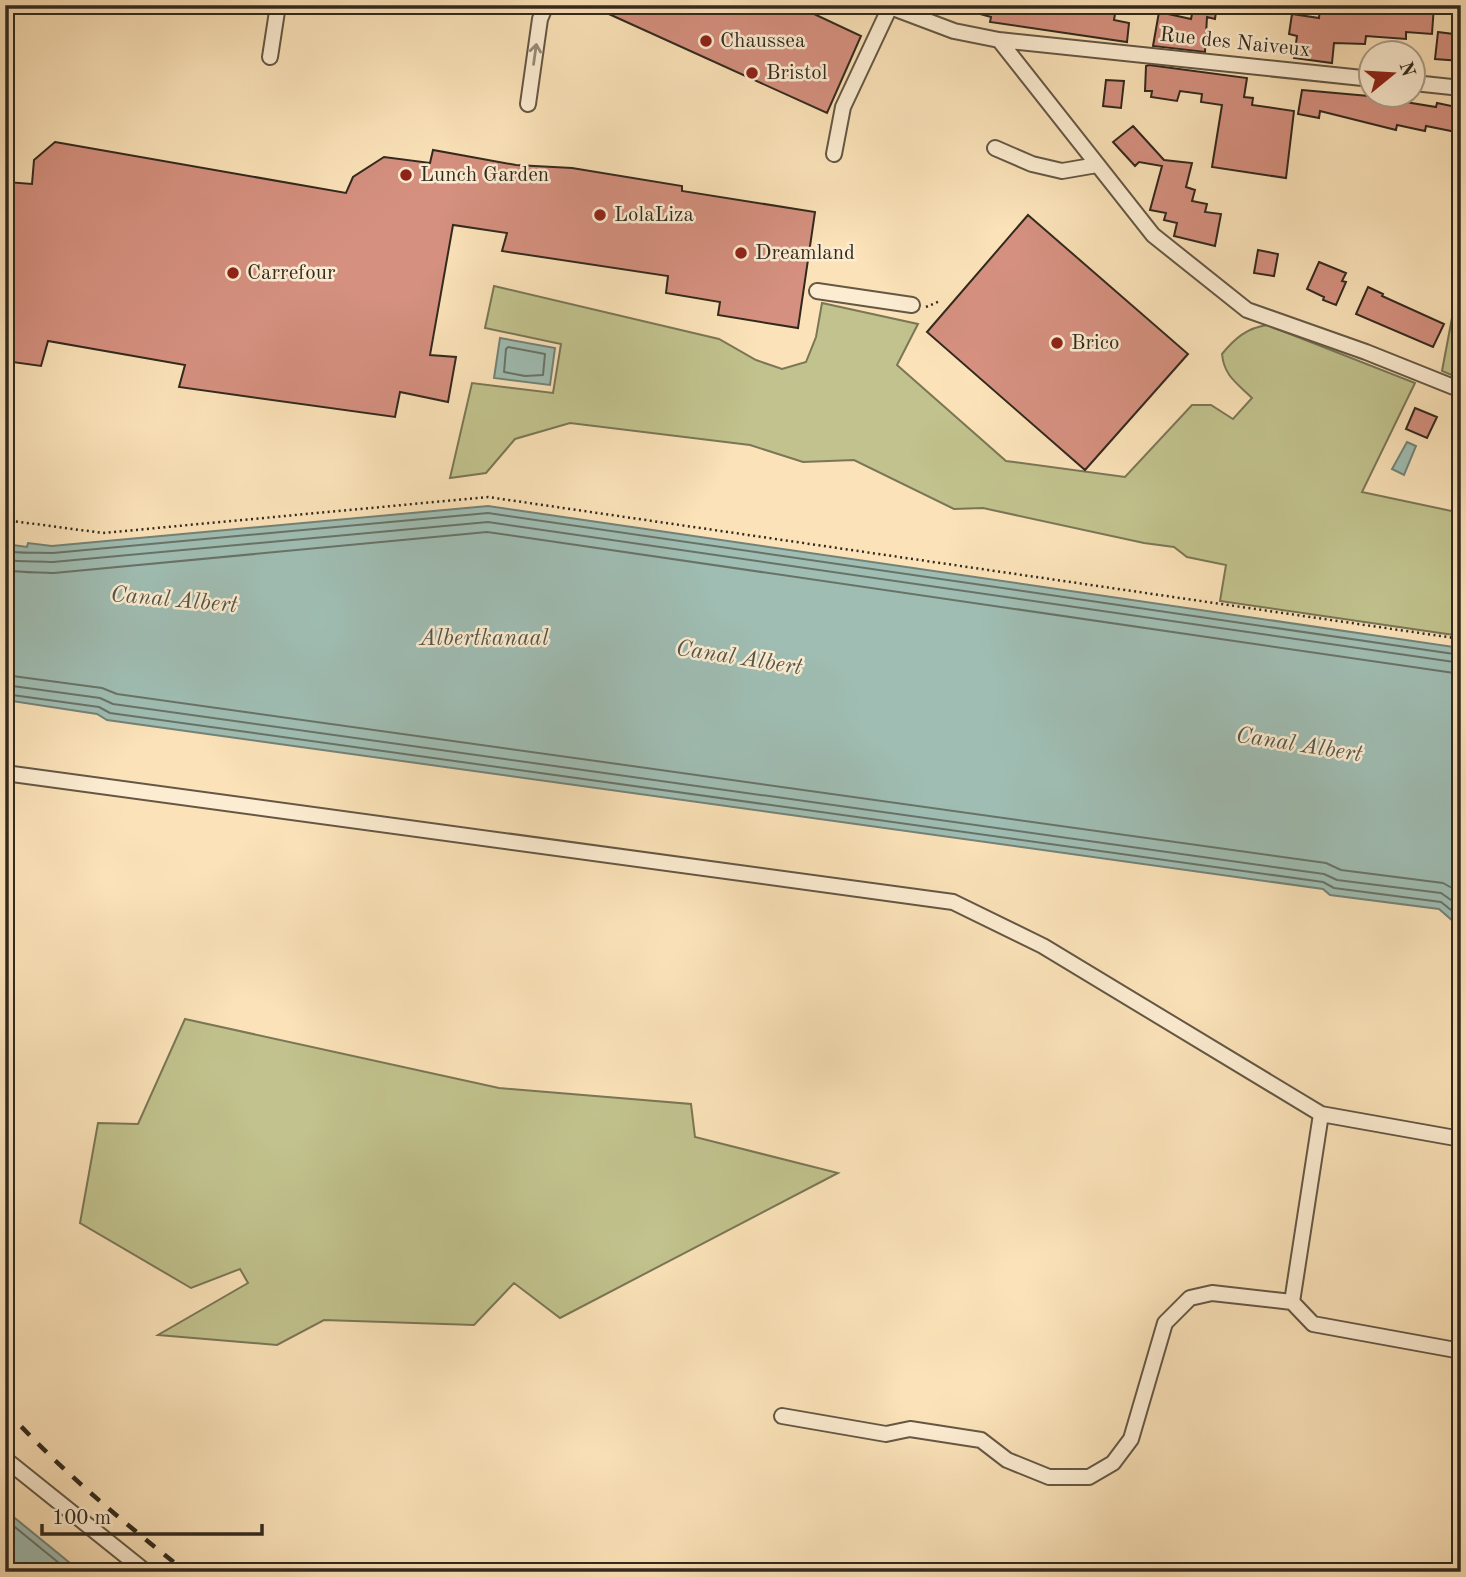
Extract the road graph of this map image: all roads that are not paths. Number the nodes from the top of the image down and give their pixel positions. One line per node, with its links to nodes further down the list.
1 (278, 5): 5 (street)
2 (546, 5): 9 (street, one-way to 2)
3 (887, 6): 4 (street, Rue des Naiveux); 11 (street, Rue des Naiveux)
4 (999, 40): 6 (street, Rue des Naiveux); 12 (street)
5 (270, 58)
6 (1358, 78)
7 (1428, 85): 8 (street)
8 (1461, 88)
9 (528, 104)
10 (995, 148): 12 (street)
11 (834, 154)
12 (1097, 165): 15 (street)
13 (817, 291): 14 (street)
14 (916, 306)
15 (1461, 390)
16 (5, 772): 17 (street)
17 (1321, 1114): 18 (street); 19 (street)
18 (1461, 1139)
19 (1292, 1302): 20 (street); 21 (street)
20 (1461, 1351)
21 (782, 1416)
22 (5, 1459): 23 (street)
23 (146, 1572)

